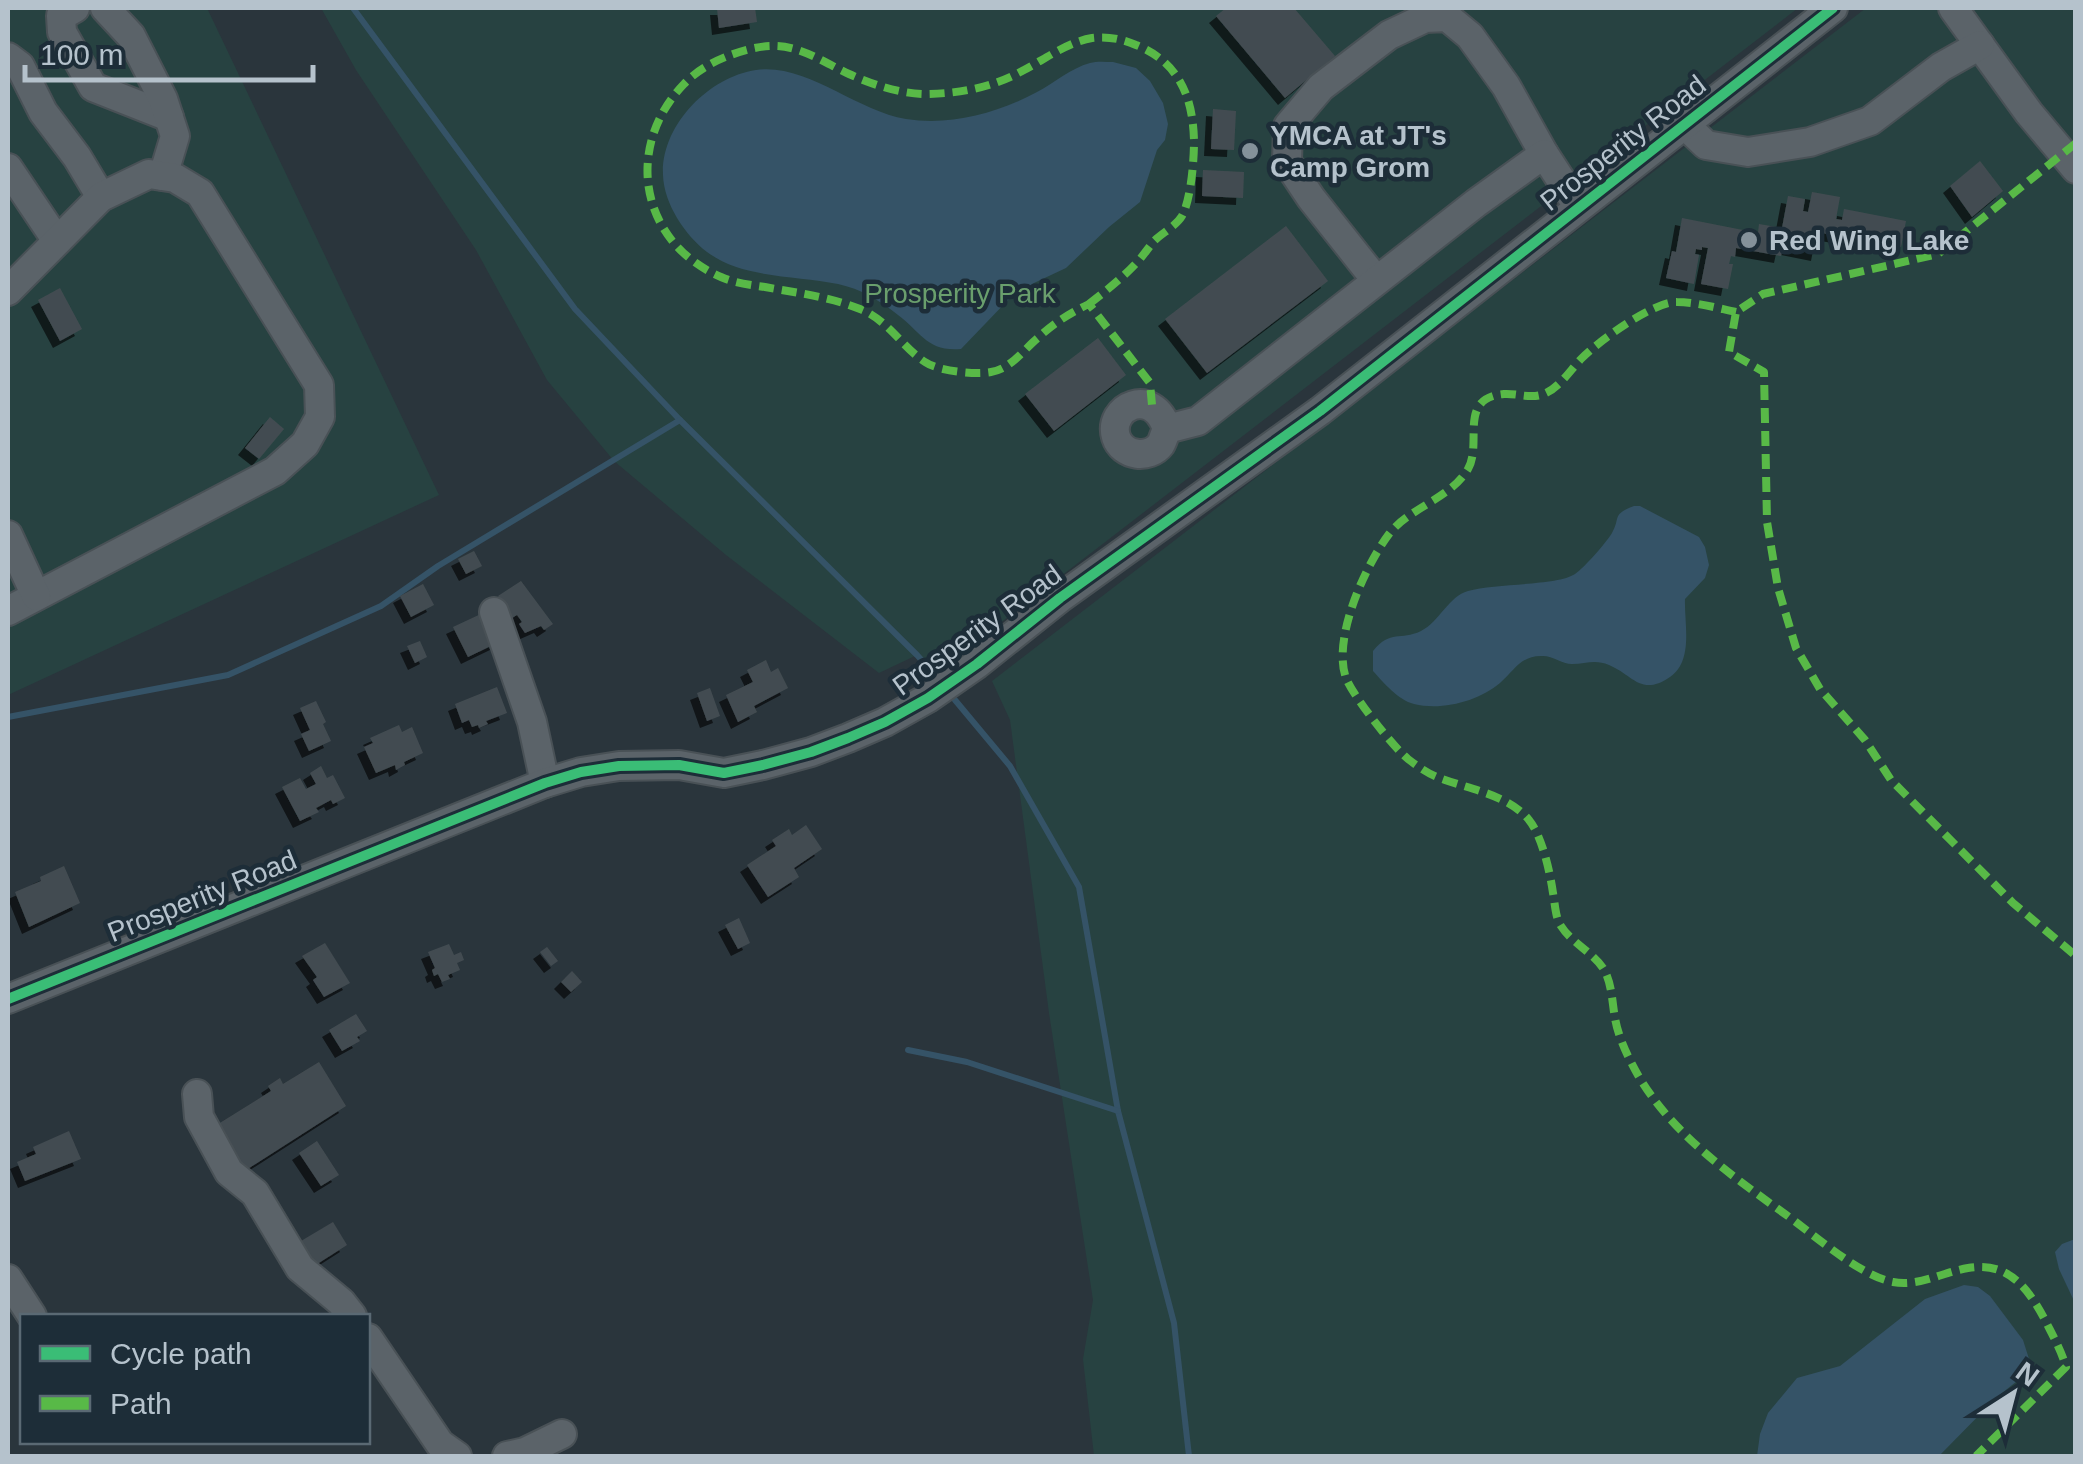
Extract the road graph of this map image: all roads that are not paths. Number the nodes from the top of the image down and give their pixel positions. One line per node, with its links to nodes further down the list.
1 (76, 8): 7 (street)
2 (105, 8): 7 (street)
3 (1833, 8): 8 (street, Prosperity Road)
4 (1953, 8): 5 (street)
5 (1980, 46): 8 (street); 11 (street)
6 (8, 57): 13 (street)
7 (169, 117): 12 (street)
8 (1684, 124): 14 (street, Prosperity Road)
9 (1544, 154): 14 (street); 16 (street); 16 (street)
10 (8, 168): 15 (street)
11 (2076, 169)
12 (163, 176): 13 (street); 20 (street)
13 (101, 196): 15 (street)
14 (1578, 206): 23 (street, Prosperity Road)
15 (57, 241): 17 (street)
16 (1376, 280): 18 (street)
17 (8, 291)
18 (1167, 429)
19 (8, 535): 20 (street)
20 (36, 596): 21 (street)
21 (8, 611)
22 (494, 612): 23 (street)
23 (545, 783): 24 (street, Prosperity Road)
24 (8, 999)
25 (197, 1094): 28 (street)
26 (8, 1279): 27 (street)
27 (31, 1314)
28 (350, 1314)
29 (370, 1341): 31 (street)
30 (562, 1434): 32 (street)
31 (457, 1456)
32 (507, 1456)

